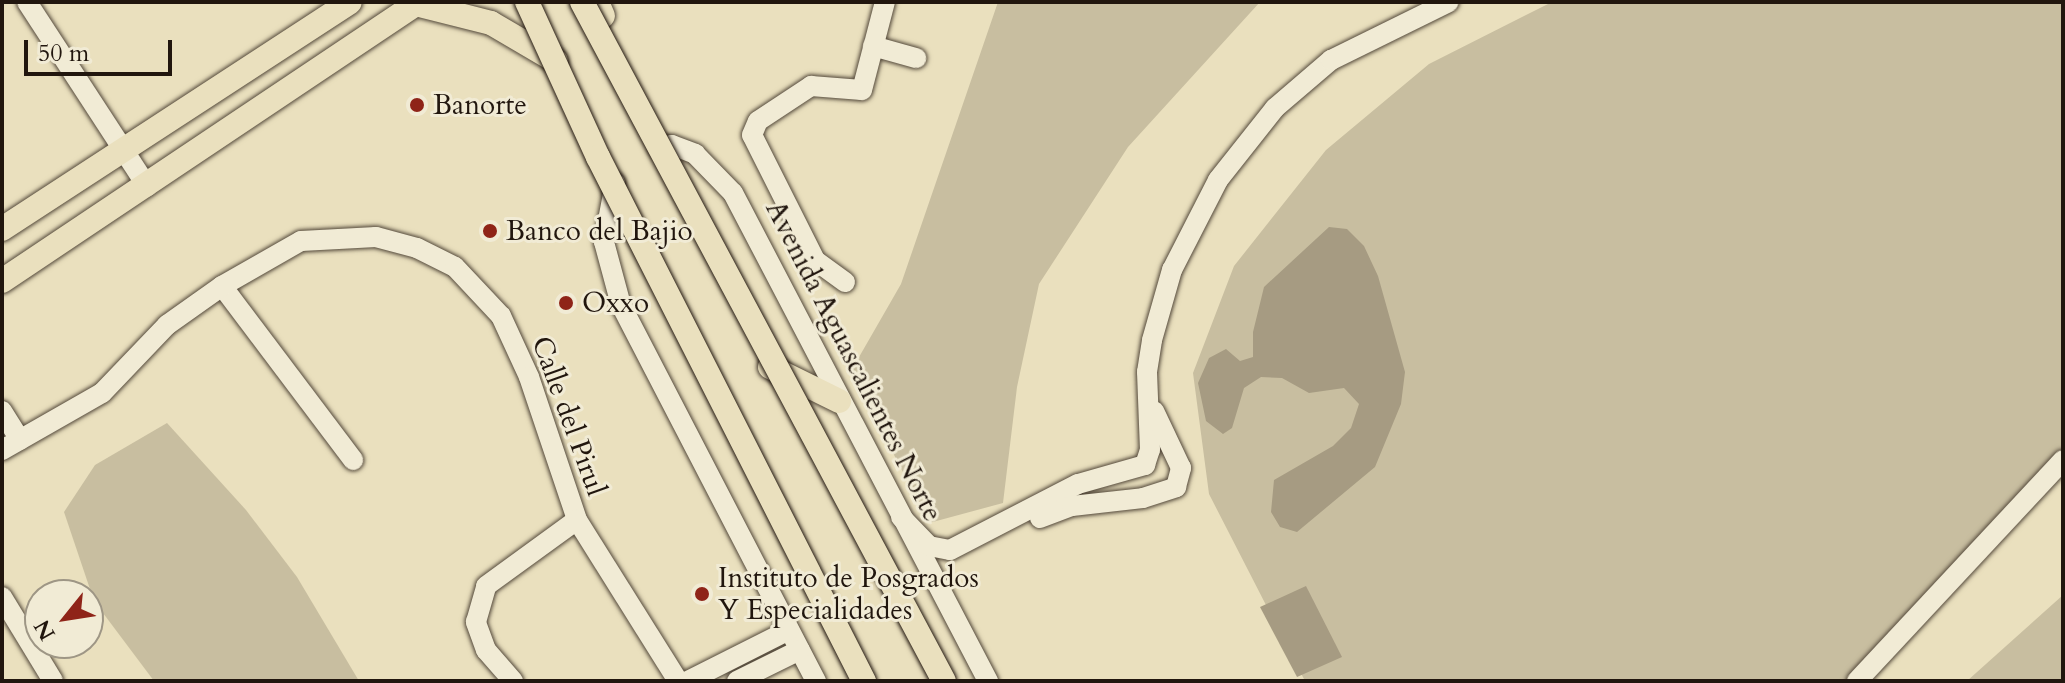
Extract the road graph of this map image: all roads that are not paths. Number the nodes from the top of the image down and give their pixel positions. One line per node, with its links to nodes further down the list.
1 (27, 2): 14 (street)
2 (350, 2): 14 (main road)
3 (525, 2): 12 (main road); 40 (main road, bridge)
4 (584, 2): 9 (main road, bridge)
5 (596, 2): 9 (main road)
6 (885, 2): 10 (street)
7 (1449, 2): 22 (street)
8 (417, 3): 12 (main road); 16 (main road)
9 (602, 34): 13 (main road); 43 (main road, bridge)
10 (873, 46): 11 (street); 19 (street)
11 (916, 58)
12 (556, 61): 15 (main road)
13 (660, 147): 21 (main road); 23 (street, Avenida Aguascalientes Norte)
14 (124, 150): 16 (street); 17 (main road)
15 (616, 179): 31 (street); 41 (main road)
16 (147, 186): 18 (main road)
17 (2, 229)
18 (2, 281)
19 (845, 282)
20 (222, 286): 25 (street, Calle del Pirul); 26 (street); 29 (street, Calle del Pirul)
21 (770, 367): 23 (main road); 42 (main road)
22 (1147, 392): 28 (street); 33 (street)
23 (839, 401): 28 (street, Avenida Aguascalientes Norte)
24 (2, 411): 25 (street, Calle del Pirul)
25 (8, 442)
26 (353, 460)
27 (2063, 460): 45 (street)
28 (901, 517): 33 (street, Avenida Aguascalientes Norte)
29 (577, 520): 35 (street); 36 (street, Calle del Pirul)
30 (2, 597): 34 (street)
31 (789, 630): 32 (street); 37 (street)
32 (800, 650): 38 (street); 39 (street)
33 (978, 662): 44 (street, Avenida Aguascalientes Norte)
34 (53, 681)
35 (513, 681)
36 (678, 681)
37 (688, 681)
38 (737, 681)
39 (816, 681)
40 (864, 681)
41 (876, 681)
42 (936, 681)
43 (944, 681)
44 (988, 681)
45 (1857, 681)

